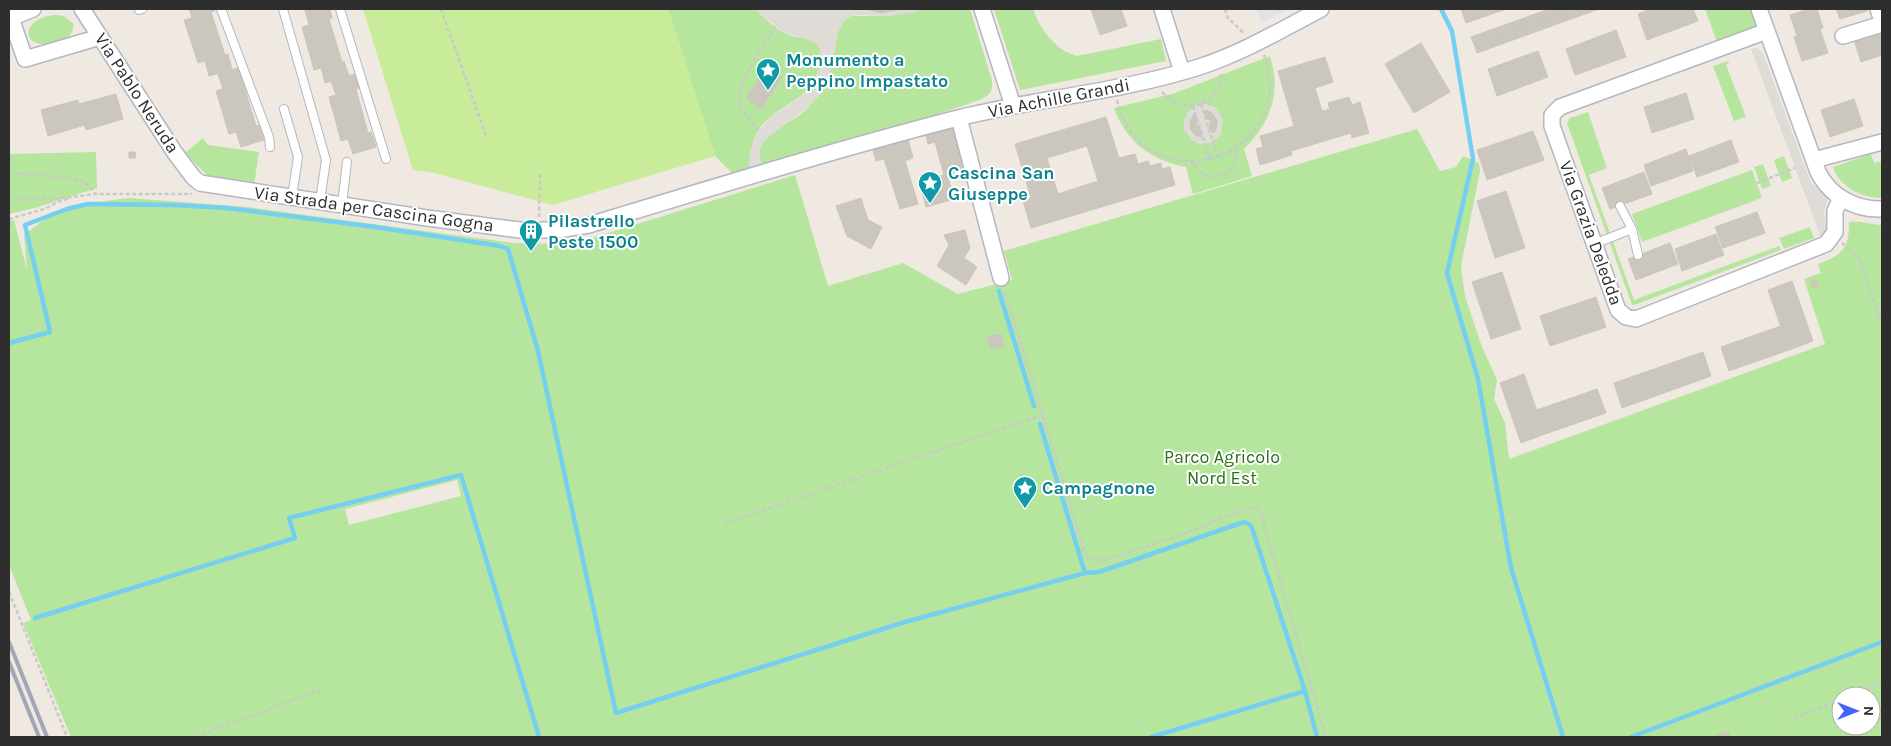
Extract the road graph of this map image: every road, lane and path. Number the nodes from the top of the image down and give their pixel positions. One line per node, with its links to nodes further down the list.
1 (34, 9): 17 (street)
2 (82, 9): 17 (street, Via Pablo Neruda)
3 (221, 9): 32 (lane)
4 (283, 9): 52 (lane)
5 (340, 9): 35 (lane)
6 (442, 9): 30 (path)
7 (982, 9): 25 (street)
8 (1162, 9): 21 (street)
9 (1225, 9): 18 (path)
10 (1320, 9): 21 (street, Via Achille Grandi)
11 (1759, 9): 15 (street)
12 (1878, 9): 13 (street)
13 (1882, 22): 16 (street)
14 (775, 26): 29 (path)
15 (1767, 31): 37 (street); 60 (street, Via Grazia Deledda)
16 (1843, 36)
17 (100, 37): 44 (street, Via Pablo Neruda)
18 (1238, 38)
19 (1263, 51): 33 (path)
20 (1221, 70): 24 (path)
21 (1182, 72): 25 (street, Via Achille Grandi)
22 (1160, 89): 26 (path)
23 (1117, 97): 39 (path)
24 (1201, 104): 26 (path); 34 (path)
25 (1013, 106): 28 (street, Via Achille Grandi)
26 (1193, 106): 36 (path)
27 (284, 109): 49 (lane)
28 (959, 118): 40 (street, Via Achille Grandi); 62 (street)
29 (759, 130)
30 (486, 138)
31 (1882, 142): 37 (street)
32 (270, 147)
33 (1235, 149): 34 (path); 39 (path)
34 (1218, 157): 36 (path)
35 (386, 159)
36 (1210, 160): 39 (path)
37 (1814, 160): 51 (street)
38 (347, 162): 53 (lane)
39 (1191, 162)
40 (788, 165): 58 (street, Via Strada per Cascina Gogna)
41 (1795, 168): 45 (path)
42 (540, 172): 58 (path)
43 (9, 173): 47 (path)
44 (194, 177): 46 (street, Via Strada per Cascina Gogna)
45 (1757, 183)
46 (209, 185): 47 (path); 49 (street, Via Strada per Cascina Gogna)
47 (96, 194): 48 (path)
48 (80, 196): 50 (path); 56 (path)
49 (292, 197): 52 (street, Via Strada per Cascina Gogna)
50 (9, 198)
51 (1841, 198): 55 (street); 59 (street)
52 (320, 201): 53 (street, Via Strada per Cascina Gogna)
53 (342, 204): 58 (street, Via Strada per Cascina Gogna)
54 (1620, 206): 57 (lane)
55 (1882, 209)
56 (9, 219)
57 (1632, 229): 60 (lane); 61 (lane)
58 (538, 230)
59 (1833, 236): 60 (street, Via Grazia Deledda); 63 (path)
60 (1594, 244)
61 (1638, 255)
62 (1001, 278): 64 (path)
63 (1882, 323)
64 (1043, 414): 65 (path); 72 (path)
65 (725, 524)
66 (9, 592): 70 (path)
67 (322, 689): 71 (path)
68 (1831, 703): 69 (path)
69 (1788, 721)
70 (67, 737)
71 (196, 737)
72 (1326, 737)

